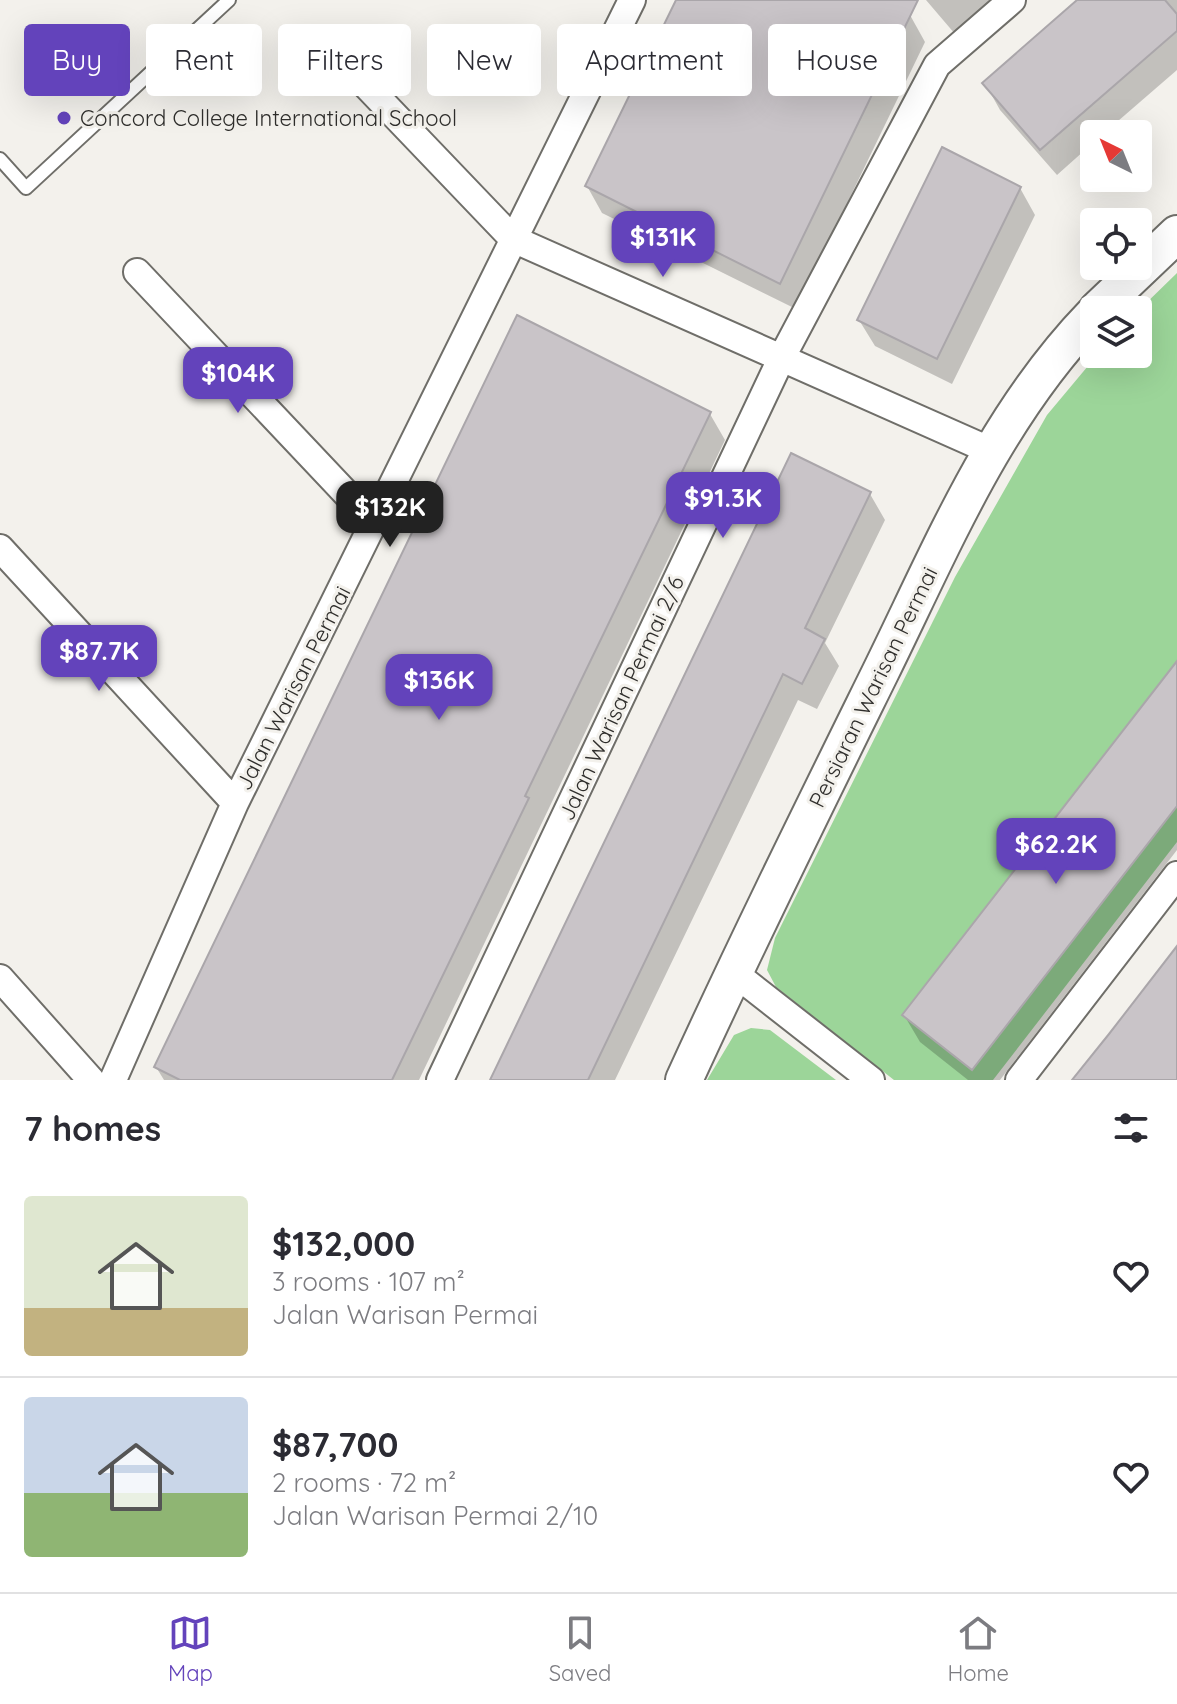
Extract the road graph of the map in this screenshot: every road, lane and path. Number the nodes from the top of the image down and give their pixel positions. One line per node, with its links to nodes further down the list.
1 (229, 0): 5 (lane)
2 (632, 0): 7 (street, Jalan Warisan Permai)
3 (1012, 0): 11 (street, Jalan Warisan Permai 2/6)
4 (376, 96): 7 (street)
5 (0, 159)
6 (1177, 234): 9 (street, Persiaran Warisan Permai)
7 (513, 239): 11 (street); 13 (street, Jalan Warisan Permai)
8 (137, 272): 13 (street)
9 (1113, 296)
10 (1080, 328): 12 (street, Persiaran Warisan Permai)
11 (781, 359): 12 (street); 21 (street, Jalan Warisan Permai 2/6)
12 (989, 450): 17 (street, Persiaran Warisan Permai)
13 (375, 524): 15 (street, Jalan Warisan Permai)
14 (0, 548): 15 (street)
15 (235, 803): 20 (street, Jalan Warisan Permai)
16 (1177, 875): 24 (street)
17 (733, 972): 22 (street, Persiaran Warisan Permai); 23 (street)
18 (0, 978): 19 (street)
19 (91, 1080)
20 (113, 1080)
21 (440, 1080)
22 (684, 1080)
23 (871, 1080)
24 (1019, 1080)

